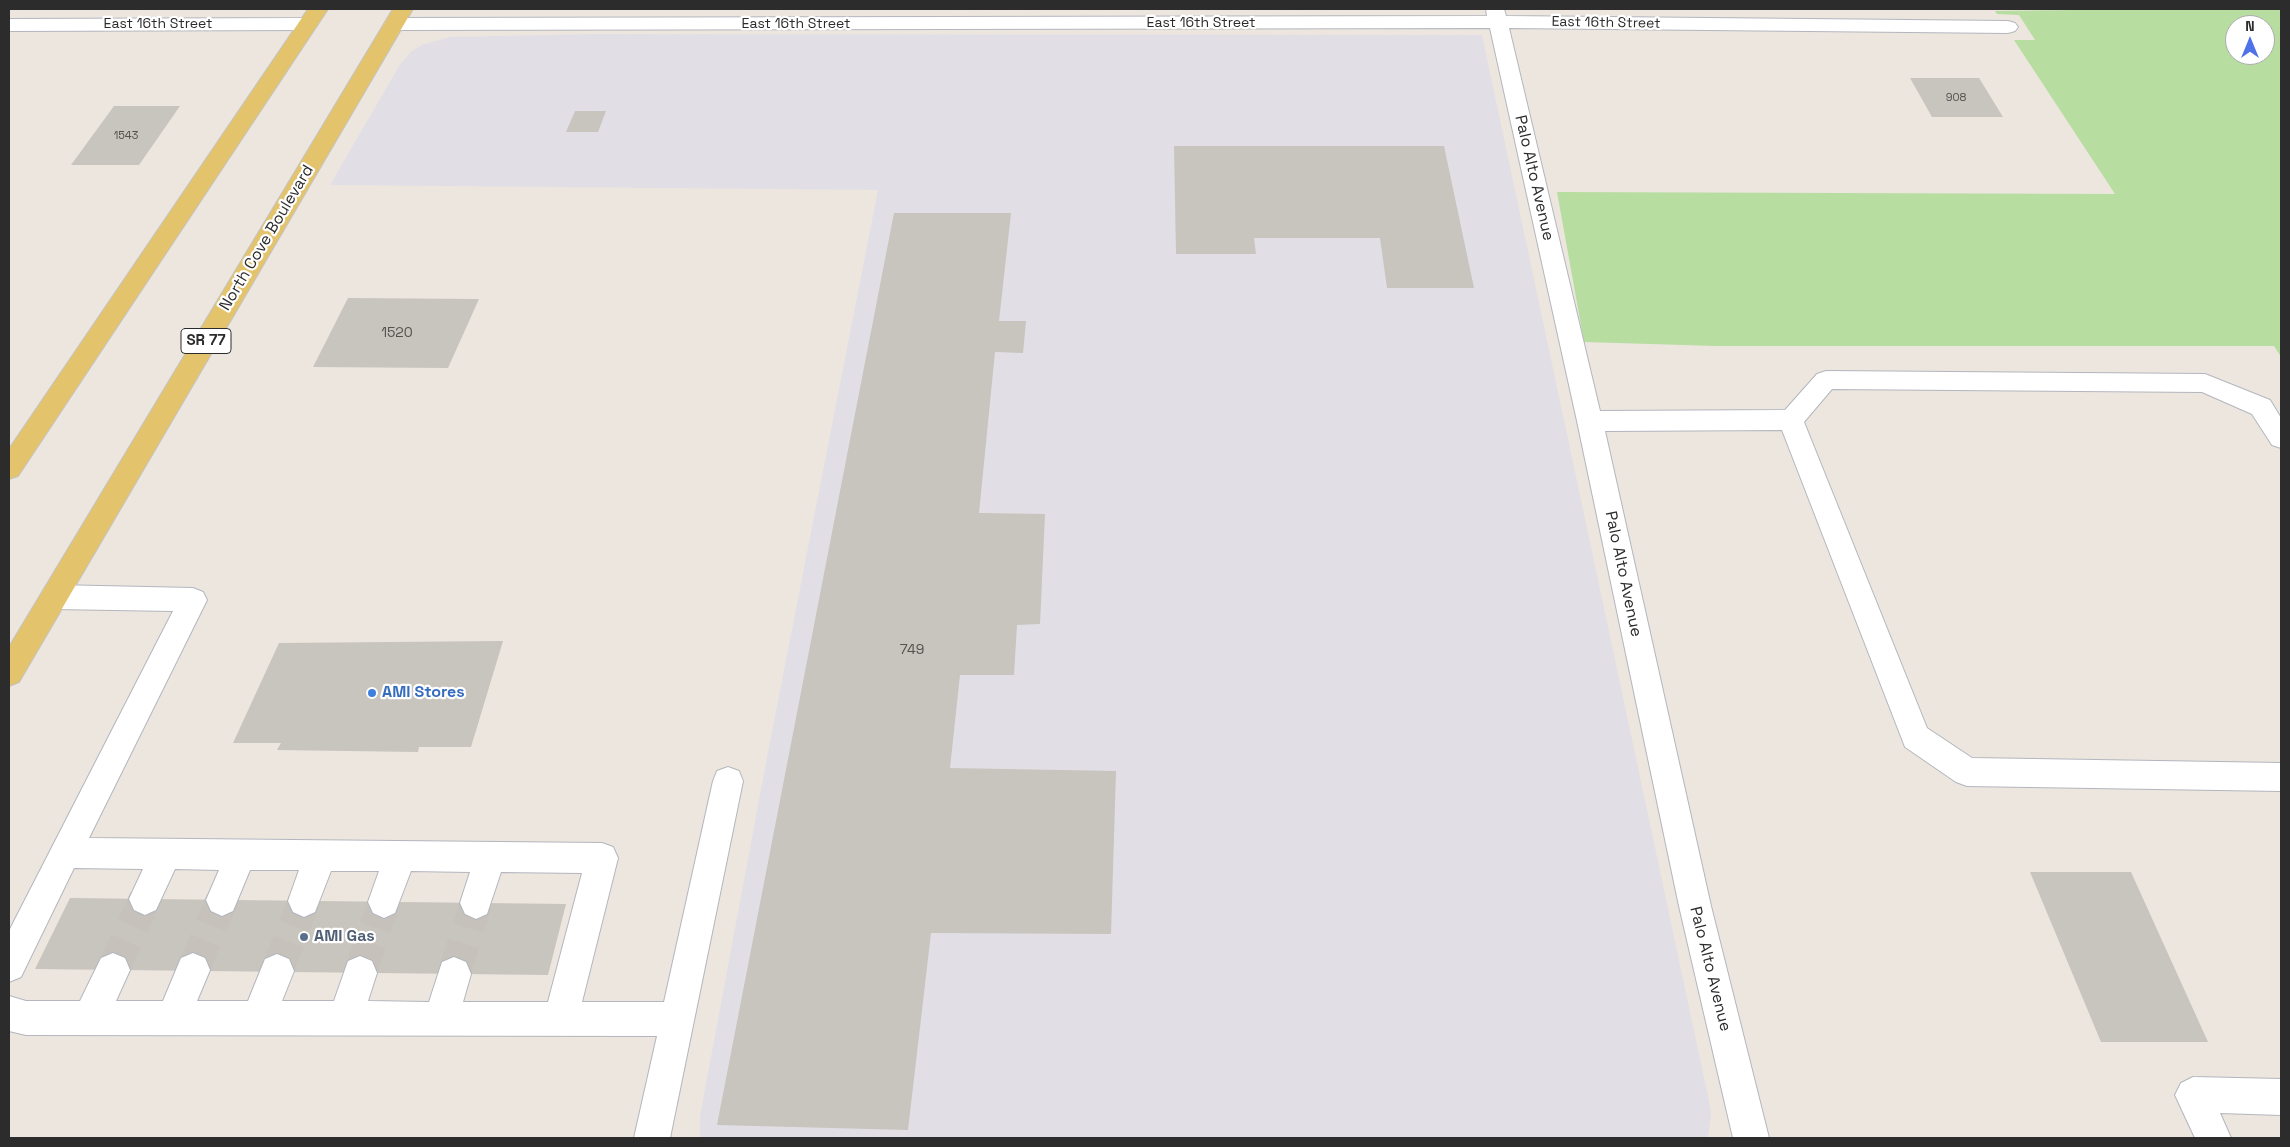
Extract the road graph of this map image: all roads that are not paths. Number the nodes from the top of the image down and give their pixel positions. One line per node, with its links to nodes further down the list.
1 (57, 9): 5 (street)
2 (1497, 15): 4 (street, East 16th Street); 7 (street, East 16th Street); 9 (street, Palo Alto Avenue)
3 (312, 16): 5 (street, East 16th Street); 11 (main road)
4 (399, 16): 12 (main road, North Cove Boulevard / SR 77)
5 (44, 24): 6 (street, East 16th Street)
6 (9, 25)
7 (2008, 27)
8 (1791, 420): 9 (street); 10 (street); 14 (street)
9 (1590, 421): 43 (street, Palo Alto Avenue)
10 (2281, 438)
11 (9, 469)
12 (54, 597): 13 (main road, North Cove Boulevard / SR 77); 16 (street)
13 (9, 673)
14 (2281, 778)
15 (728, 781): 40 (street)
16 (64, 853): 17 (street); 27 (street)
17 (166, 854): 18 (street); 22 (street)
18 (241, 854): 19 (street); 23 (street)
19 (321, 855): 20 (street); 24 (street)
20 (400, 856): 21 (street); 25 (street)
21 (490, 857): 26 (street); 39 (street)
22 (145, 899)
23 (222, 900)
24 (304, 901)
25 (384, 902)
26 (476, 903)
27 (9, 965)
28 (113, 970): 34 (street)
29 (193, 970): 35 (street)
30 (277, 972): 36 (street)
31 (360, 972): 37 (street)
32 (454, 974): 38 (street)
33 (9, 1013): 34 (street)
34 (90, 1018): 35 (street)
35 (173, 1019): 36 (street)
36 (258, 1019): 37 (street)
37 (345, 1019): 38 (street)
38 (441, 1019): 39 (street)
39 (561, 1019): 40 (street)
40 (678, 1019): 42 (street)
41 (2281, 1097): 44 (street)
42 (652, 1138)
43 (1751, 1138)
44 (2213, 1138)

